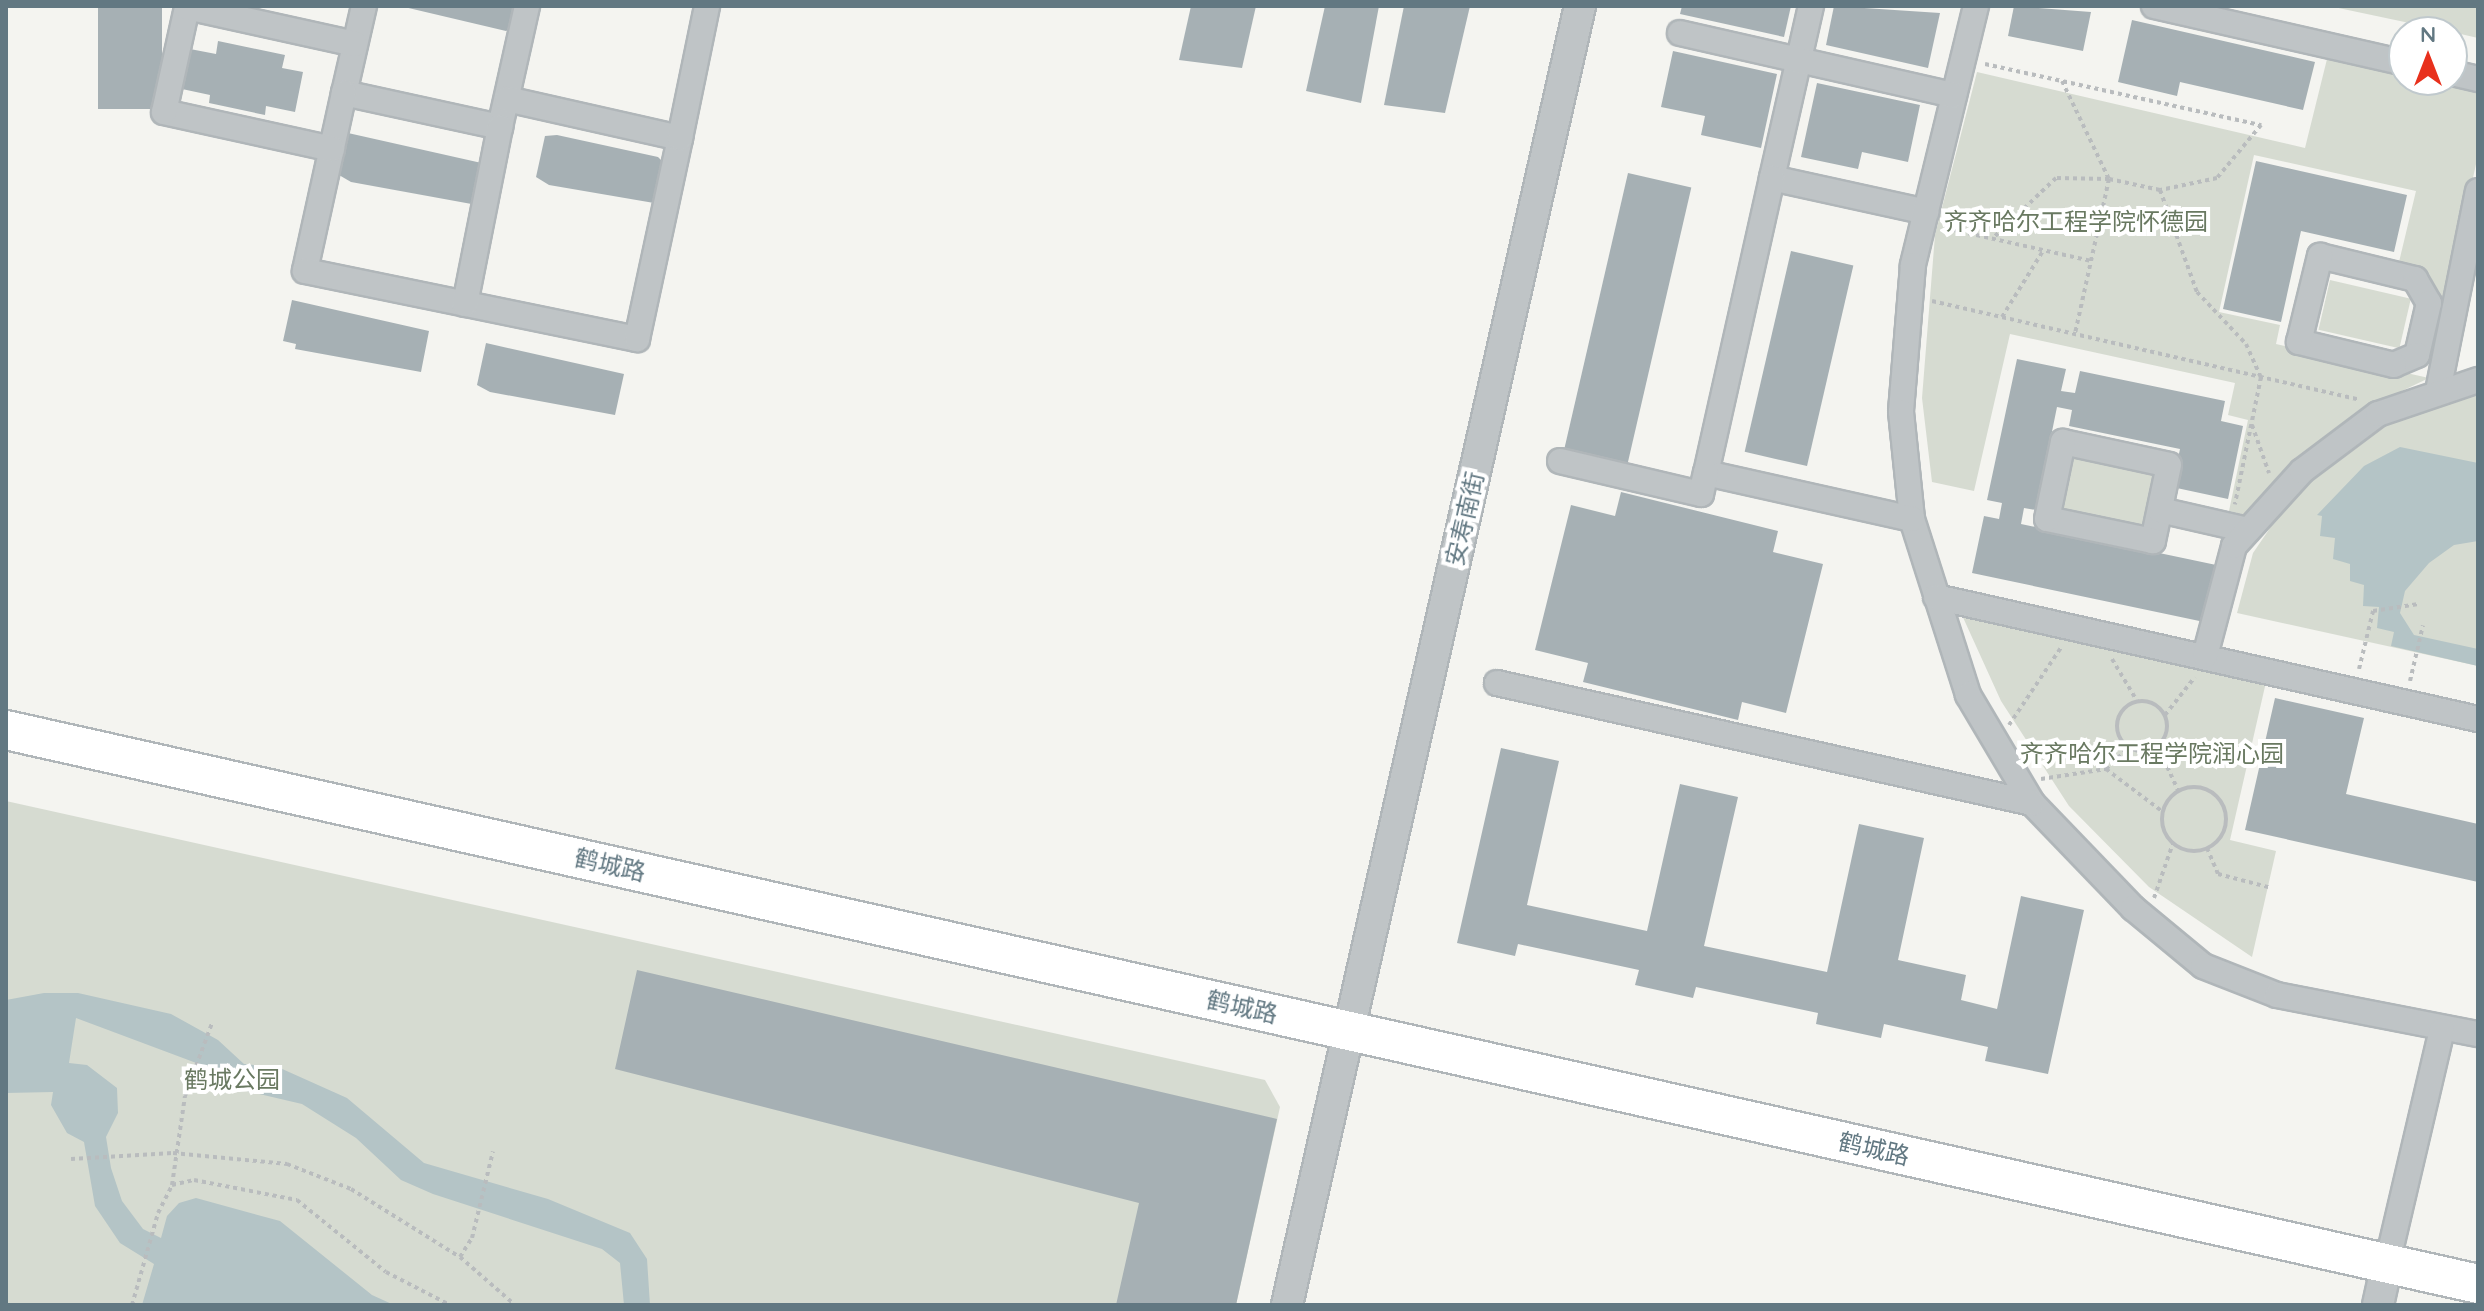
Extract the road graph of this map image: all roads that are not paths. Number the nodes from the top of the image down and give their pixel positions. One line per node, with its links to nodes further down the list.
1 (364, 6): 10 (street)
2 (527, 6): 15 (street)
3 (707, 6): 17 (street)
4 (1580, 6): 39 (street, 安寿南街)
5 (1811, 6): 12 (street)
6 (1976, 6): 14 (street)
7 (2154, 6): 11 (street)
8 (187, 7): 10 (street); 18 (street)
9 (1680, 33): 12 (street)
10 (355, 44): 13 (street)
11 (2388, 59)
12 (1799, 60): 14 (street); 19 (street)
13 (344, 93): 16 (street); 18 (street)
14 (1954, 95): 21 (street)
15 (507, 99): 16 (street); 17 (street)
16 (500, 127): 22 (street)
17 (680, 138): 22 (street)
18 (332, 149): 22 (street)
19 (1772, 178): 21 (street); 28 (street)
20 (2478, 191): 24 (street)
21 (1924, 218): 30 (street)
22 (465, 304)
23 (2426, 314): 23 (street); 24 (street)
24 (2452, 320): 26 (street)
25 (2478, 380): 26 (street)
26 (2438, 391): 31 (street)
27 (1560, 461): 28 (street)
28 (1706, 473): 30 (street)
29 (2160, 510): 29 (street); 31 (street)
30 (1912, 519): 32 (street)
31 (2240, 528): 33 (street)
32 (1936, 597): 33 (street); 37 (street)
33 (2205, 656): 35 (street)
34 (1497, 683): 37 (street)
35 (2478, 719)
36 (6, 730): 39 (main road, 鹤城路)
37 (2026, 793): 38 (street)
38 (2442, 1030): 40 (street); 41 (street)
39 (1349, 1031): 41 (main road, 鹤城路); 43 (street, 安寿南街)
40 (2478, 1034)
41 (2387, 1264): 42 (main road, 鹤城路); 44 (street)
42 (2478, 1284)
43 (1287, 1305)
44 (2378, 1305)

